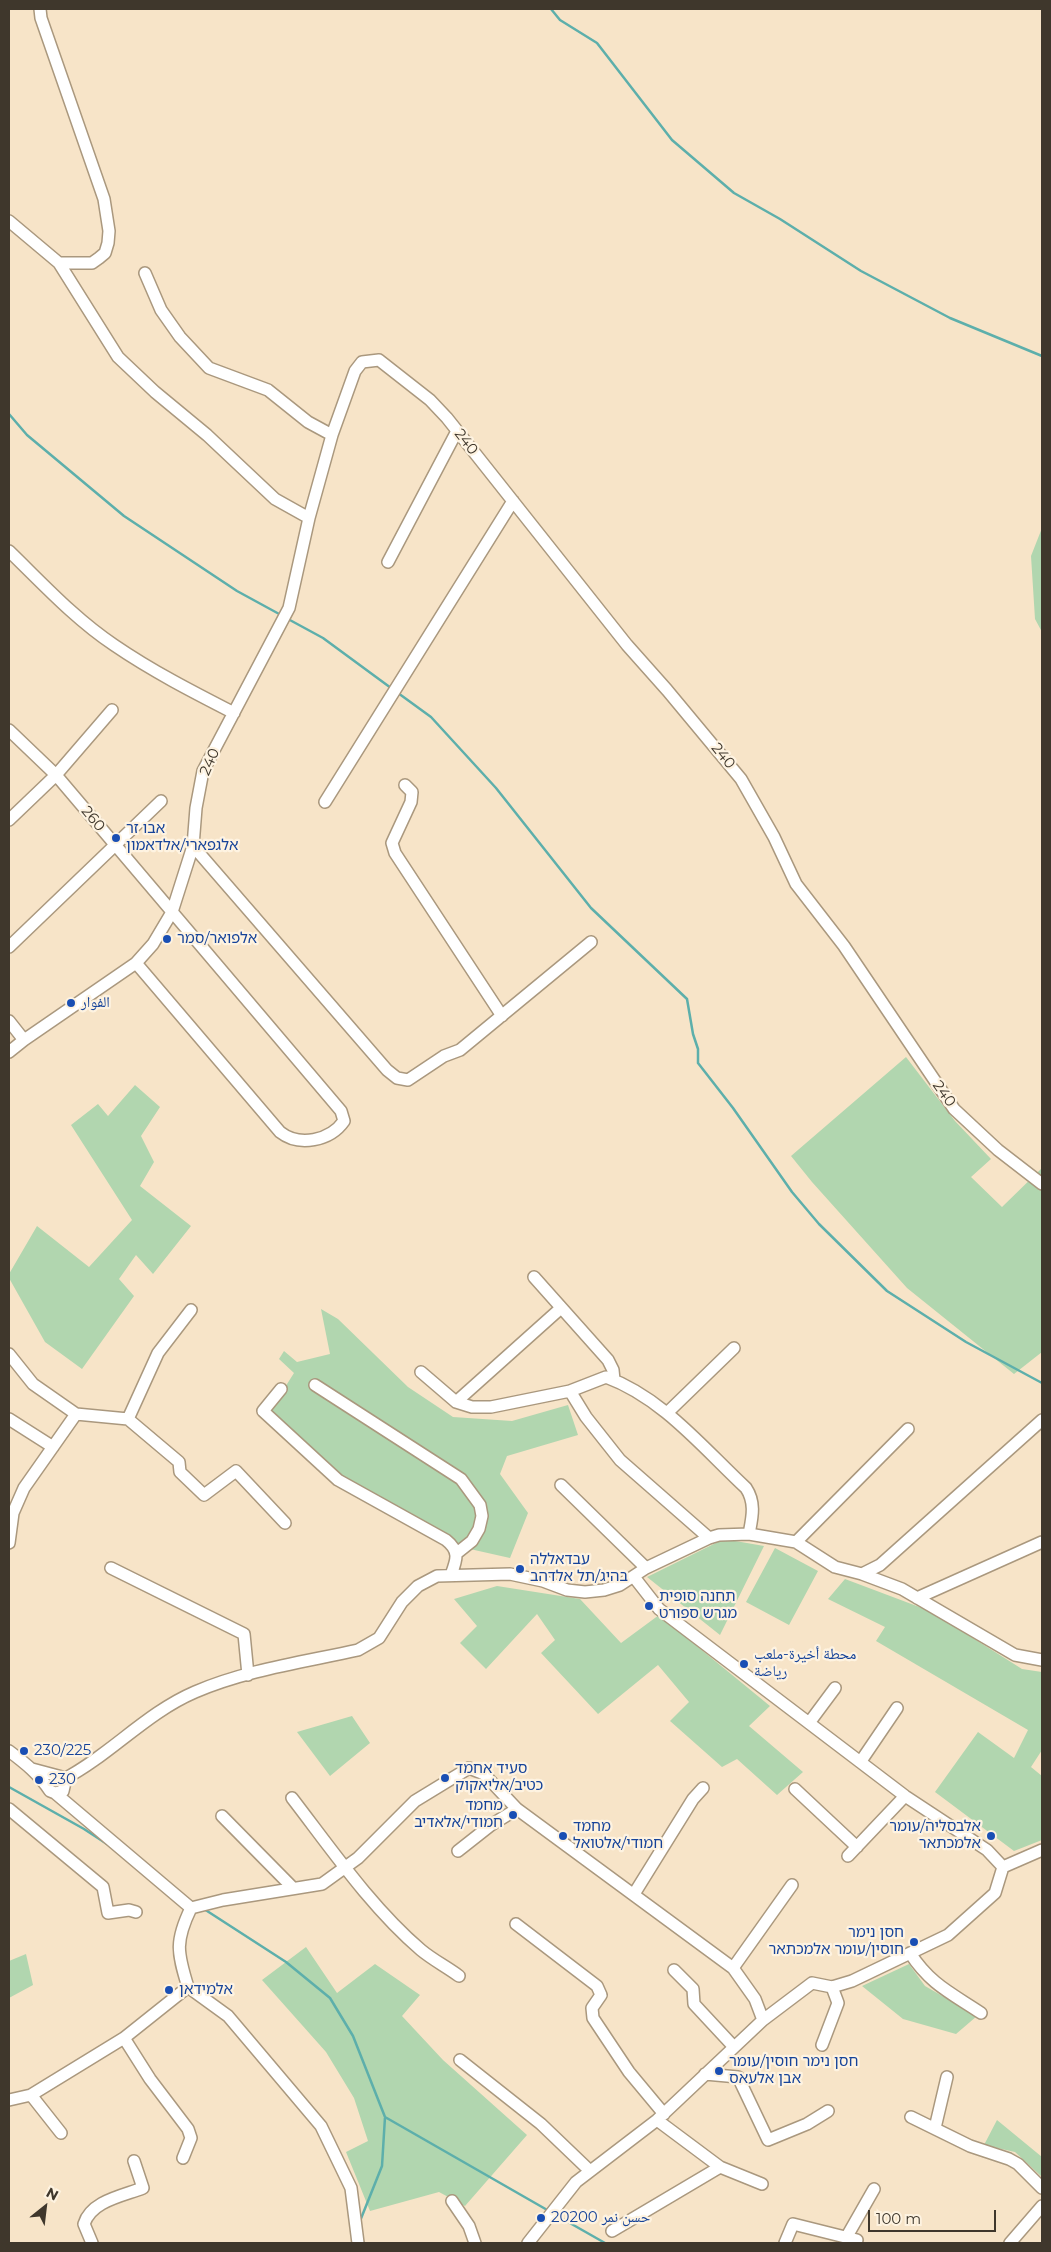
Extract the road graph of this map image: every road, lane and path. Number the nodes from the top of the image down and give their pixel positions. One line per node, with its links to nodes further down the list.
1 (40, 9): 3 (street)
2 (9, 221): 3 (street)
3 (59, 263): 8 (street)
4 (145, 273): 6 (street)
5 (458, 431): 6 (street, 240); 7 (street, 240); 10 (street)
6 (332, 435): 8 (street, 240)
7 (513, 501): 17 (street); 29 (street, 240)
8 (309, 518): 12 (street, 240)
9 (9, 551): 12 (street)
10 (388, 562)
11 (112, 710): 14 (street)
12 (234, 713): 20 (street, 240)
13 (9, 730): 14 (street, 260)
14 (56, 775): 18 (street); 19 (street, 260)
15 (405, 785): 25 (street)
16 (161, 801): 19 (street)
17 (324, 802)
18 (9, 820)
19 (116, 845): 21 (street, 260); 23 (street)
20 (193, 846): 21 (street, 240); 25 (street)
21 (172, 912): 24 (street, 240); 24 (street, 260)
22 (592, 942): 25 (street)
23 (9, 947)
24 (136, 963): 27 (street, 240)
25 (502, 1016)
26 (9, 1021): 27 (street)
27 (24, 1040): 28 (street, 240)
28 (9, 1052)
29 (1042, 1184)
30 (534, 1277): 31 (street)
31 (561, 1308): 36 (street); 40 (street)
32 (191, 1310): 44 (street)
33 (734, 1348): 41 (street)
34 (9, 1354): 42 (street)
35 (421, 1372): 40 (street)
36 (614, 1380): 39 (street); 41 (street)
37 (315, 1385): 56 (street)
38 (281, 1389): 56 (street)
39 (570, 1391): 40 (street); 52 (street)
40 (456, 1402)
41 (667, 1413): 51 (street)
42 (76, 1414): 44 (street); 47 (street)
43 (9, 1419): 47 (street)
44 (128, 1419): 50 (street)
45 (1042, 1420): 59 (street)
46 (908, 1429): 53 (street)
47 (53, 1447): 49 (street)
48 (561, 1485): 58 (street)
49 (11, 1512): 55 (street)
50 (285, 1522)
51 (749, 1534): 52 (street); 53 (street)
52 (709, 1538): 58 (street)
53 (796, 1542): 59 (street)
54 (1042, 1542): 62 (street)
55 (9, 1543)
56 (457, 1553): 60 (street)
57 (111, 1568): 64 (street)
58 (646, 1568): 61 (street)
59 (862, 1574): 62 (street)
60 (451, 1575): 61 (street); 64 (street)
61 (634, 1577): 67 (street)
62 (917, 1598): 63 (street)
63 (1042, 1660)
64 (248, 1675): 70 (street)
65 (834, 1688): 67 (street)
66 (897, 1708): 69 (street)
67 (808, 1723): 69 (street)
68 (9, 1751): 70 (street)
69 (861, 1761): 73 (street)
70 (56, 1785): 87 (street)
71 (703, 1788): 86 (street)
72 (795, 1789): 78 (street)
73 (905, 1796): 78 (street); 82 (street)
74 (292, 1798): 83 (street)
75 (9, 1809): 88 (street)
76 (517, 1810): 80 (street); 83 (street); 86 (street)
77 (222, 1816): 85 (street)
78 (856, 1847): 81 (street)
79 (1042, 1850): 82 (street)
80 (458, 1851)
81 (848, 1856)
82 (1003, 1867): 90 (street)
83 (345, 1868): 85 (street); 93 (street)
84 (792, 1885): 91 (street)
85 (294, 1888): 87 (street)
86 (634, 1894): 91 (street)
87 (191, 1908): 94 (street)
88 (136, 1912)
89 (516, 1924): 107 (street)
90 (910, 1953): 95 (street); 96 (street)
91 (733, 1968): 97 (street)
92 (674, 1970): 100 (street)
93 (459, 1976)
94 (188, 1986): 98 (street); 122 (street)
95 (832, 1987): 97 (street); 99 (street)
96 (982, 2012)
97 (763, 2020): 100 (street)
98 (124, 2038): 104 (street); 111 (street)
99 (822, 2045)
100 (734, 2047): 102 (street)
101 (460, 2060): 114 (street)
102 (705, 2074): 106 (street); 107 (street)
103 (947, 2077): 109 (street)
104 (31, 2095): 105 (street); 110 (street)
105 (9, 2098)
106 (828, 2111)
107 (660, 2117): 113 (street); 114 (street)
108 (911, 2117): 109 (street)
109 (935, 2128): 116 (street)
110 (61, 2134)
111 (183, 2158)
112 (134, 2161): 121 (street)
113 (720, 2167): 115 (street); 120 (street)
114 (589, 2170): 124 (street)
115 (762, 2184)
116 (1042, 2188)
117 (874, 2189): 125 (street)
118 (452, 2201): 123 (street)
119 (1042, 2206): 126 (street)
120 (612, 2231)
121 (92, 2243)
122 (358, 2243)
123 (475, 2243)
124 (528, 2243)
125 (785, 2243)
126 (1010, 2243)

